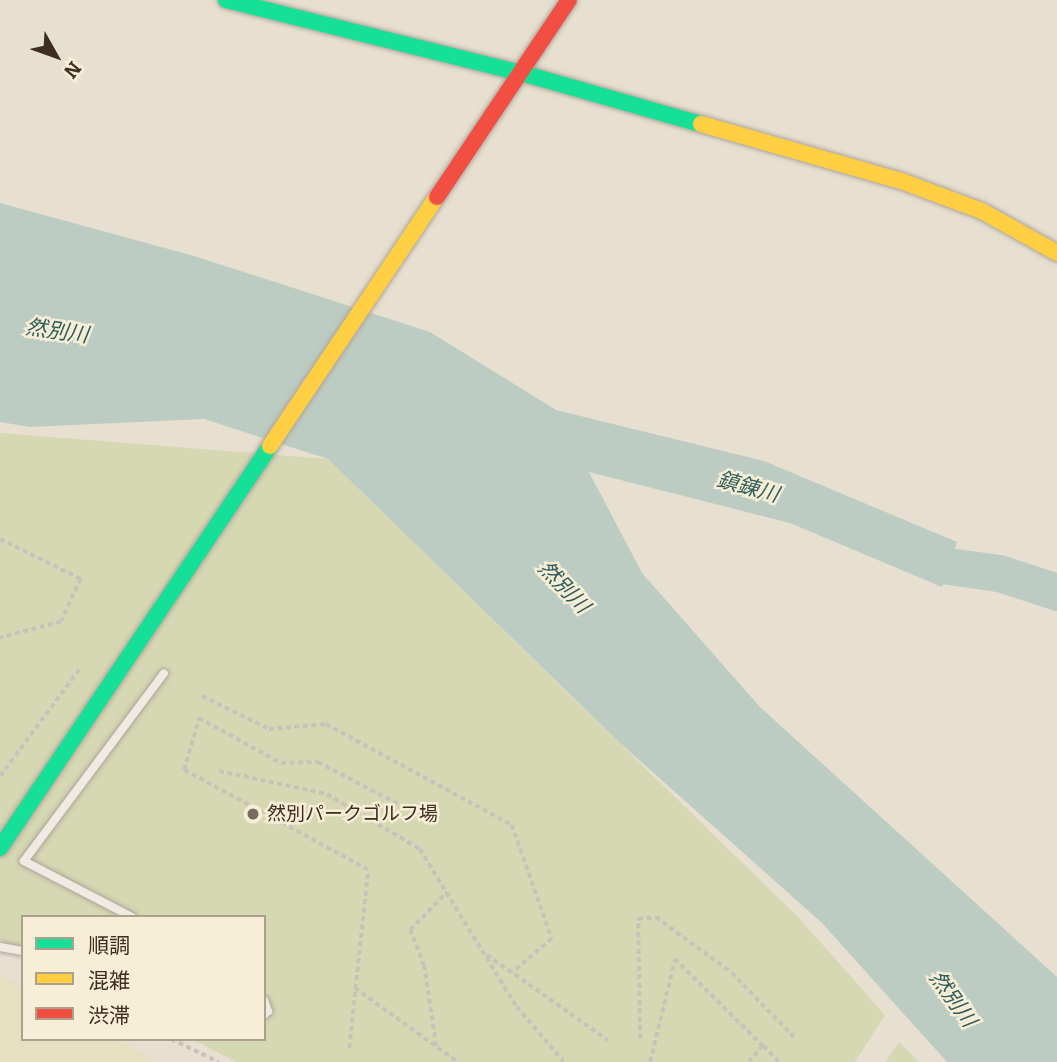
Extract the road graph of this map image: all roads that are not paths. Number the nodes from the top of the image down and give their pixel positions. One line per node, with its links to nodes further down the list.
1 (226, 0): 3 (street)
2 (569, 0): 3 (street)
3 (518, 72): 4 (street); 6 (street)
4 (1057, 253)
5 (164, 673): 7 (lane)
6 (0, 848)
7 (128, 915)
8 (0, 947): 9 (lane)
9 (21, 951)

